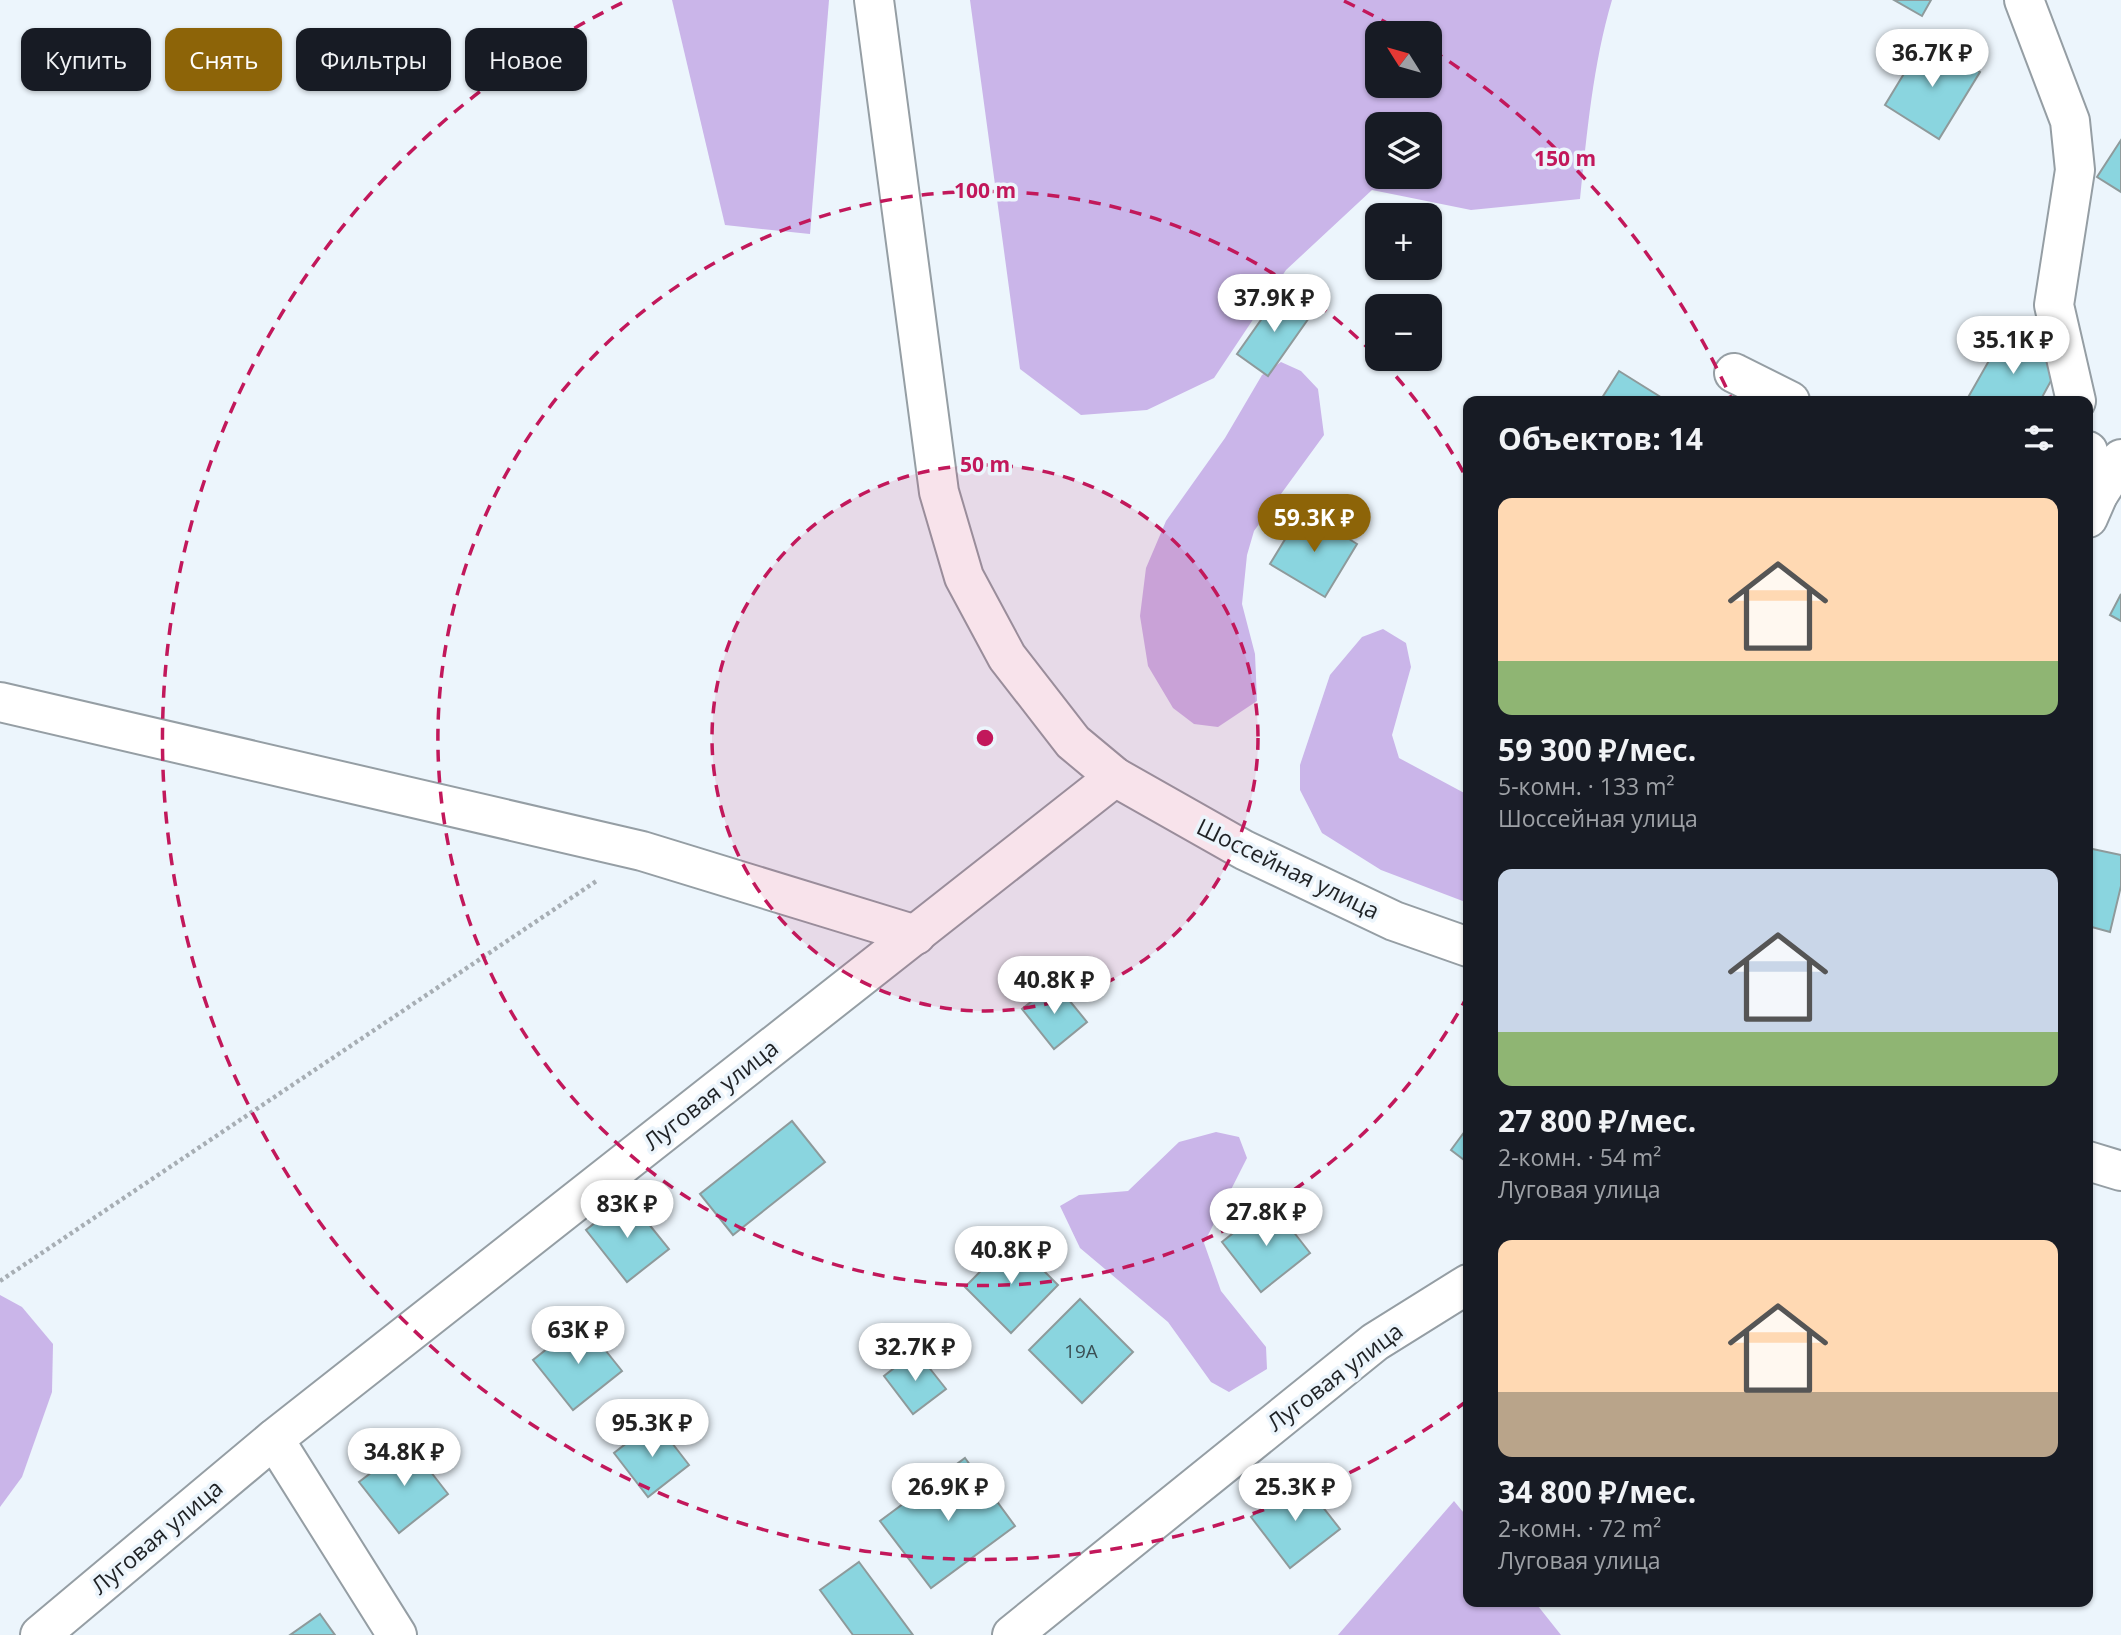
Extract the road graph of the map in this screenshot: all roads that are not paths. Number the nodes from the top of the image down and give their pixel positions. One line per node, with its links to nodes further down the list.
1 (874, 0): 9 (street, Шоссейная улица)
2 (2024, 0): 5 (street)
3 (1734, 373): 4 (street)
4 (1780, 396)
5 (2075, 396)
6 (2121, 459): 7 (street)
7 (2093, 507)
8 (0, 702): 10 (street)
9 (1115, 777): 10 (street, Луговая улица); 11 (street, Шоссейная улица)
10 (916, 935): 15 (street, Луговая улица)
11 (1463, 945)
12 (2093, 1163): 13 (street)
13 (2121, 1171)
14 (1463, 1287): 18 (street, Луговая улица)
15 (274, 1439): 16 (street, Луговая улица); 17 (street)
16 (43, 1634)
17 (397, 1635)
18 (1012, 1635)

